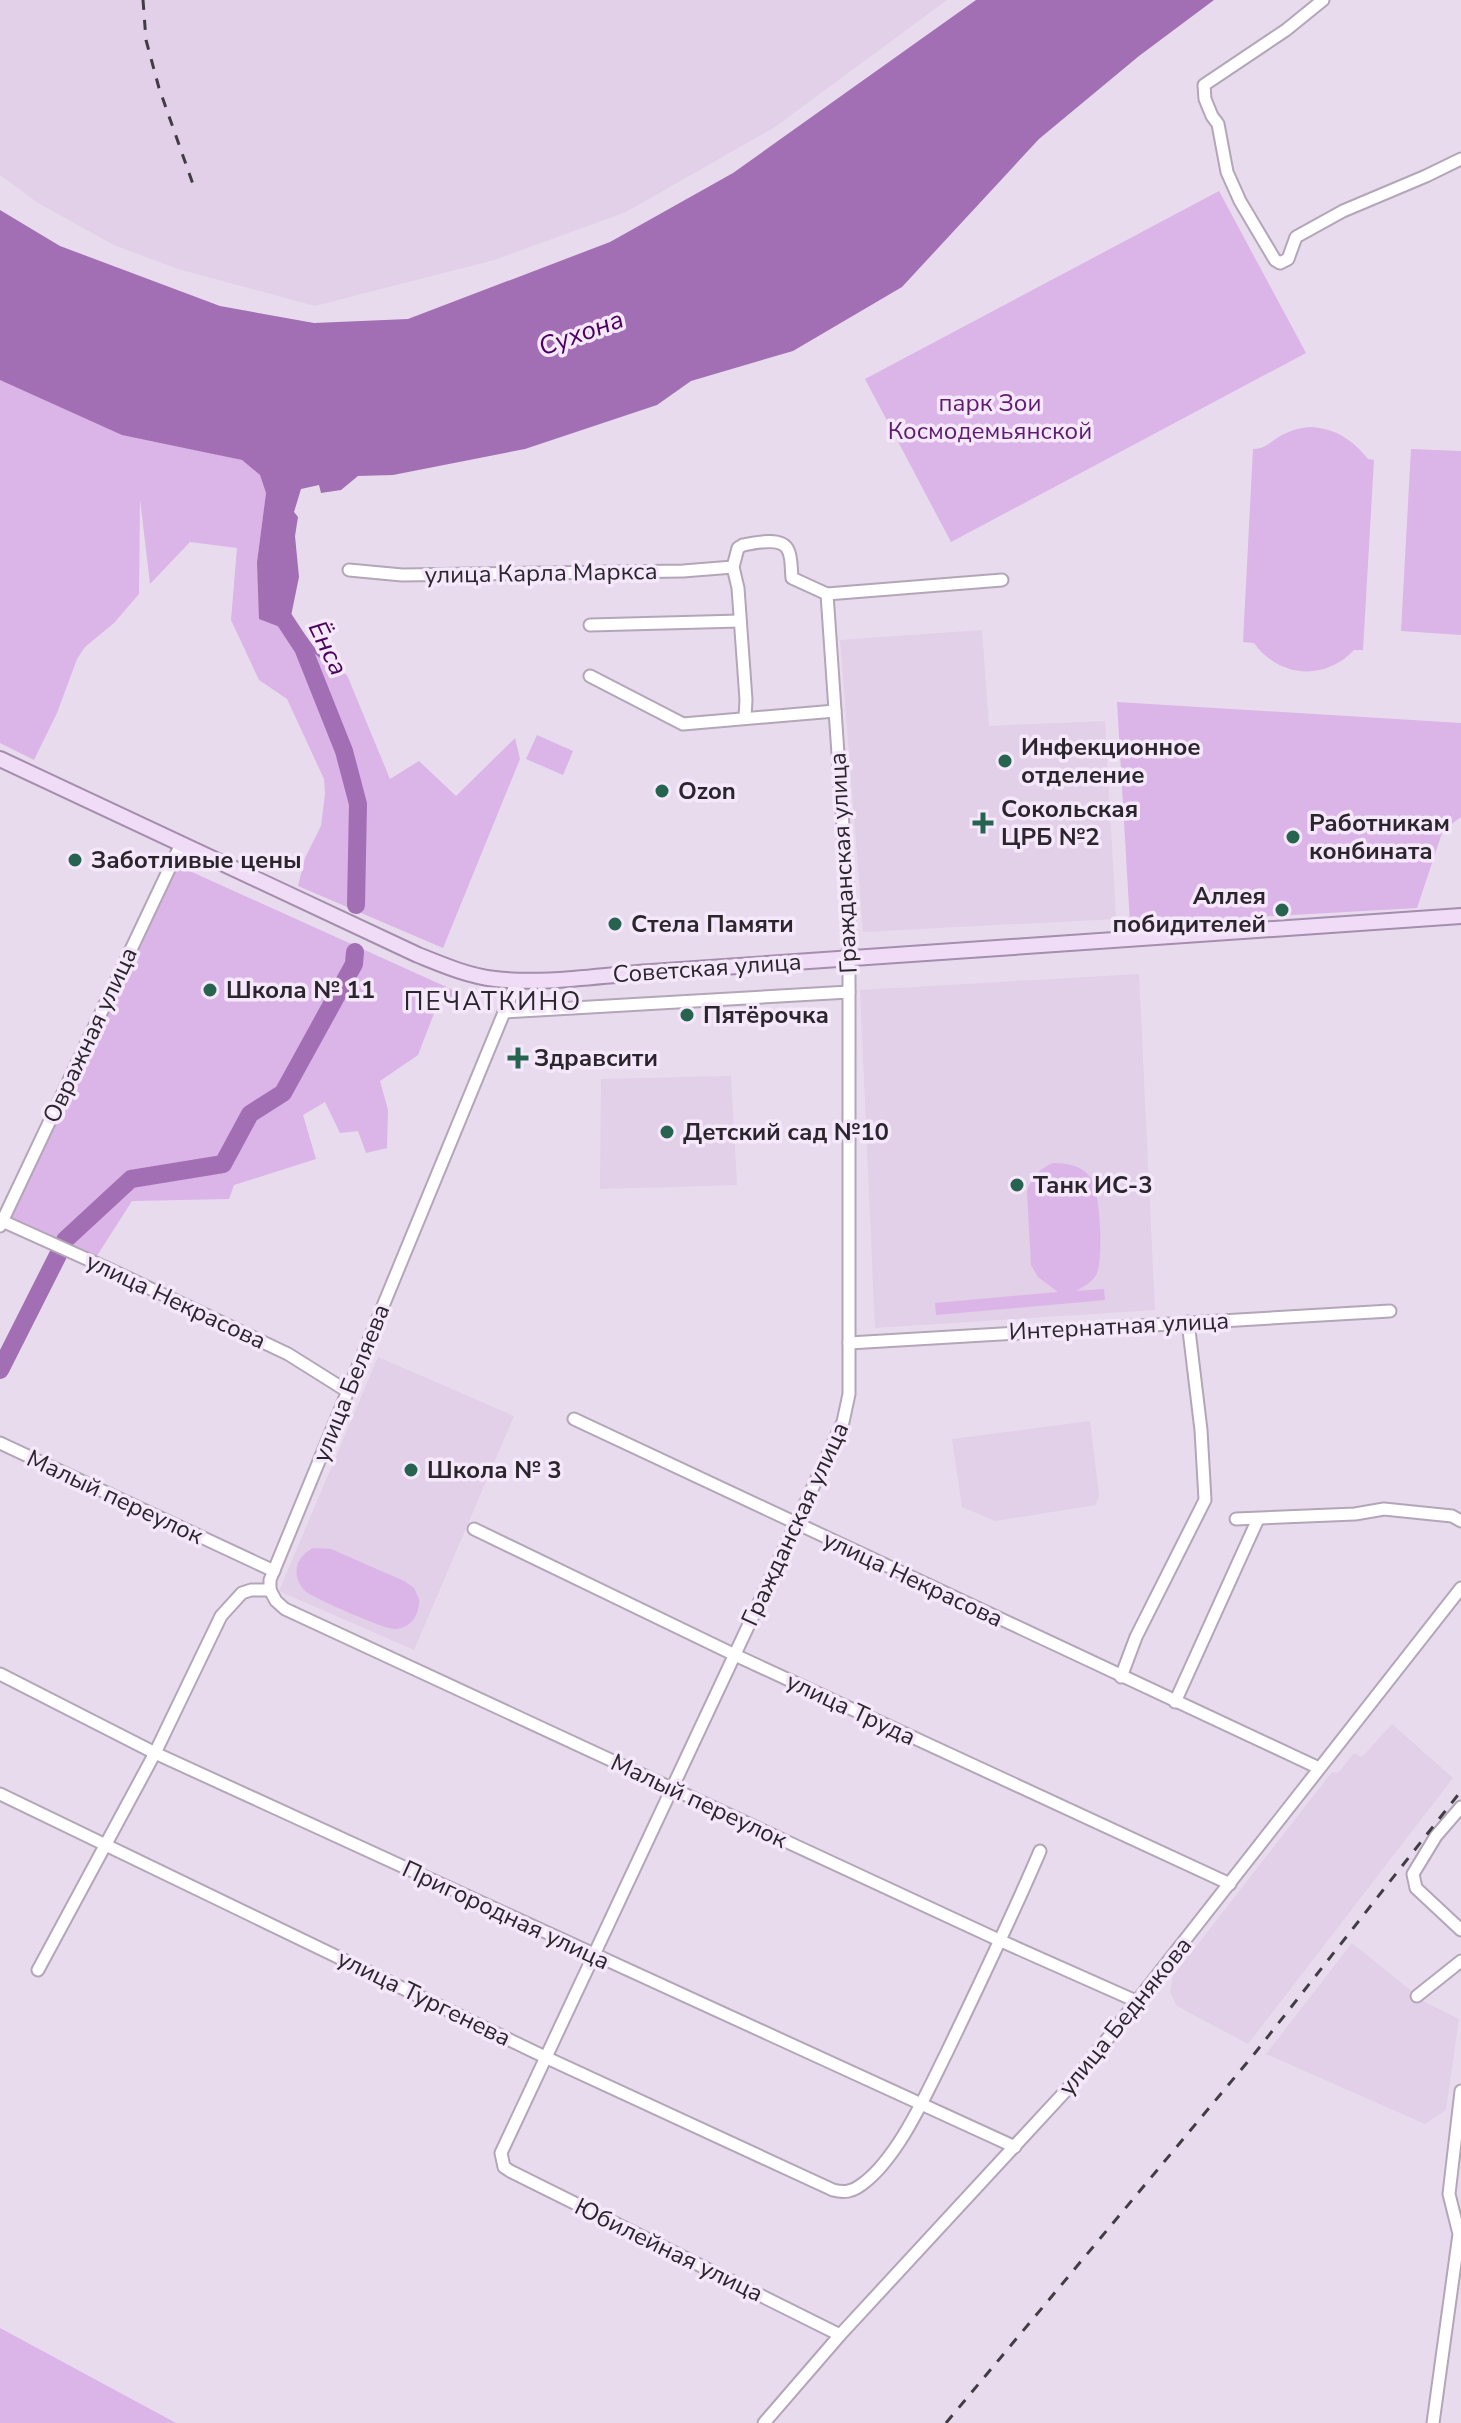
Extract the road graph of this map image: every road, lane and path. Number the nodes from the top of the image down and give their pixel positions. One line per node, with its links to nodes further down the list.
1 (1323, 0): 2 (street)
2 (1461, 159)
3 (733, 567): 4 (street, улица Карла Маркса); 6 (street); 7 (street)
4 (349, 570)
5 (1002, 580): 6 (street)
6 (827, 594): 10 (street, Гражданская улица)
7 (740, 621): 8 (street); 11 (street)
8 (590, 625)
9 (590, 676): 11 (street)
10 (835, 711): 11 (street); 15 (street, Гражданская улица)
11 (745, 717)
12 (0, 759): 13 (main road, Советская улица)
13 (181, 844): 16 (main road, Советская улица); 19 (street, Овражная улица)
14 (1461, 916): 15 (main road, Советская улица)
15 (849, 958): 16 (main road, Советская улица); 17 (street, Гражданская улица)
16 (517, 981): 18 (street, улица Беляева)
17 (849, 992): 18 (street, Советская улица); 22 (street, Гражданская улица)
18 (504, 1012): 23 (street, улица Беляева)
19 (1, 1222): 23 (street, улица Некрасова)
20 (1390, 1311): 21 (street, Интернатная улица)
21 (1188, 1322): 22 (street, Интернатная улица); 36 (street)
22 (849, 1343): 29 (street, Гражданская улица)
23 (347, 1391): 31 (street, улица Беляева)
24 (574, 1419): 29 (street, улица Некрасова)
25 (0, 1443): 31 (street, Малый переулок)
26 (1236, 1519): 27 (street)
27 (1258, 1519): 28 (street); 37 (street)
28 (1461, 1521)
29 (796, 1524): 34 (street, Гражданская улица); 36 (street, улица Некрасова)
30 (474, 1529): 34 (street, улица Труда)
31 (274, 1571): 33 (street, улица Беляева)
32 (1461, 1588): 39 (street, улица Беднякова)
33 (270, 1590): 38 (street); 40 (street, Малый переулок)
34 (735, 1655): 40 (street, Гражданская улица); 45 (street, улица Труда)
35 (0, 1674): 38 (street, Пригородная улица)
36 (1121, 1677): 37 (street, улица Некрасова)
37 (1175, 1702): 39 (street, улица Некрасова)
38 (155, 1753): 43 (street); 48 (street, Пригородная улица)
39 (1319, 1768): 45 (street, улица Беднякова)
40 (672, 1789): 47 (street, Малый переулок); 48 (street, Гражданская улица)
41 (0, 1794): 43 (street, улица Тургенева)
42 (1461, 1807): 46 (street)
43 (106, 1846): 50 (street); 53 (street, улица Тургенева)
44 (1040, 1851): 47 (street)
45 (1230, 1884): 52 (street, улица Беднякова)
46 (1461, 1930)
47 (1001, 1941): 52 (street, Малый переулок); 55 (street)
48 (594, 1956): 53 (street, Гражданская улица); 55 (street, Пригородная улица)
49 (1461, 1961): 51 (street)
50 (38, 1970)
51 (1417, 1996)
52 (1136, 2001): 56 (street, улица Беднякова)
53 (545, 2057): 55 (street, улица Тургенева); 57 (street, Гражданская улица)
54 (1461, 2091): 60 (street)
55 (921, 2104): 56 (street, Пригородная улица)
56 (1015, 2147): 58 (street, улица Беднякова)
57 (501, 2160): 58 (street, Юбилейная улица)
58 (840, 2335): 59 (street, улица Беднякова)
59 (764, 2423)
60 (1433, 2423)

